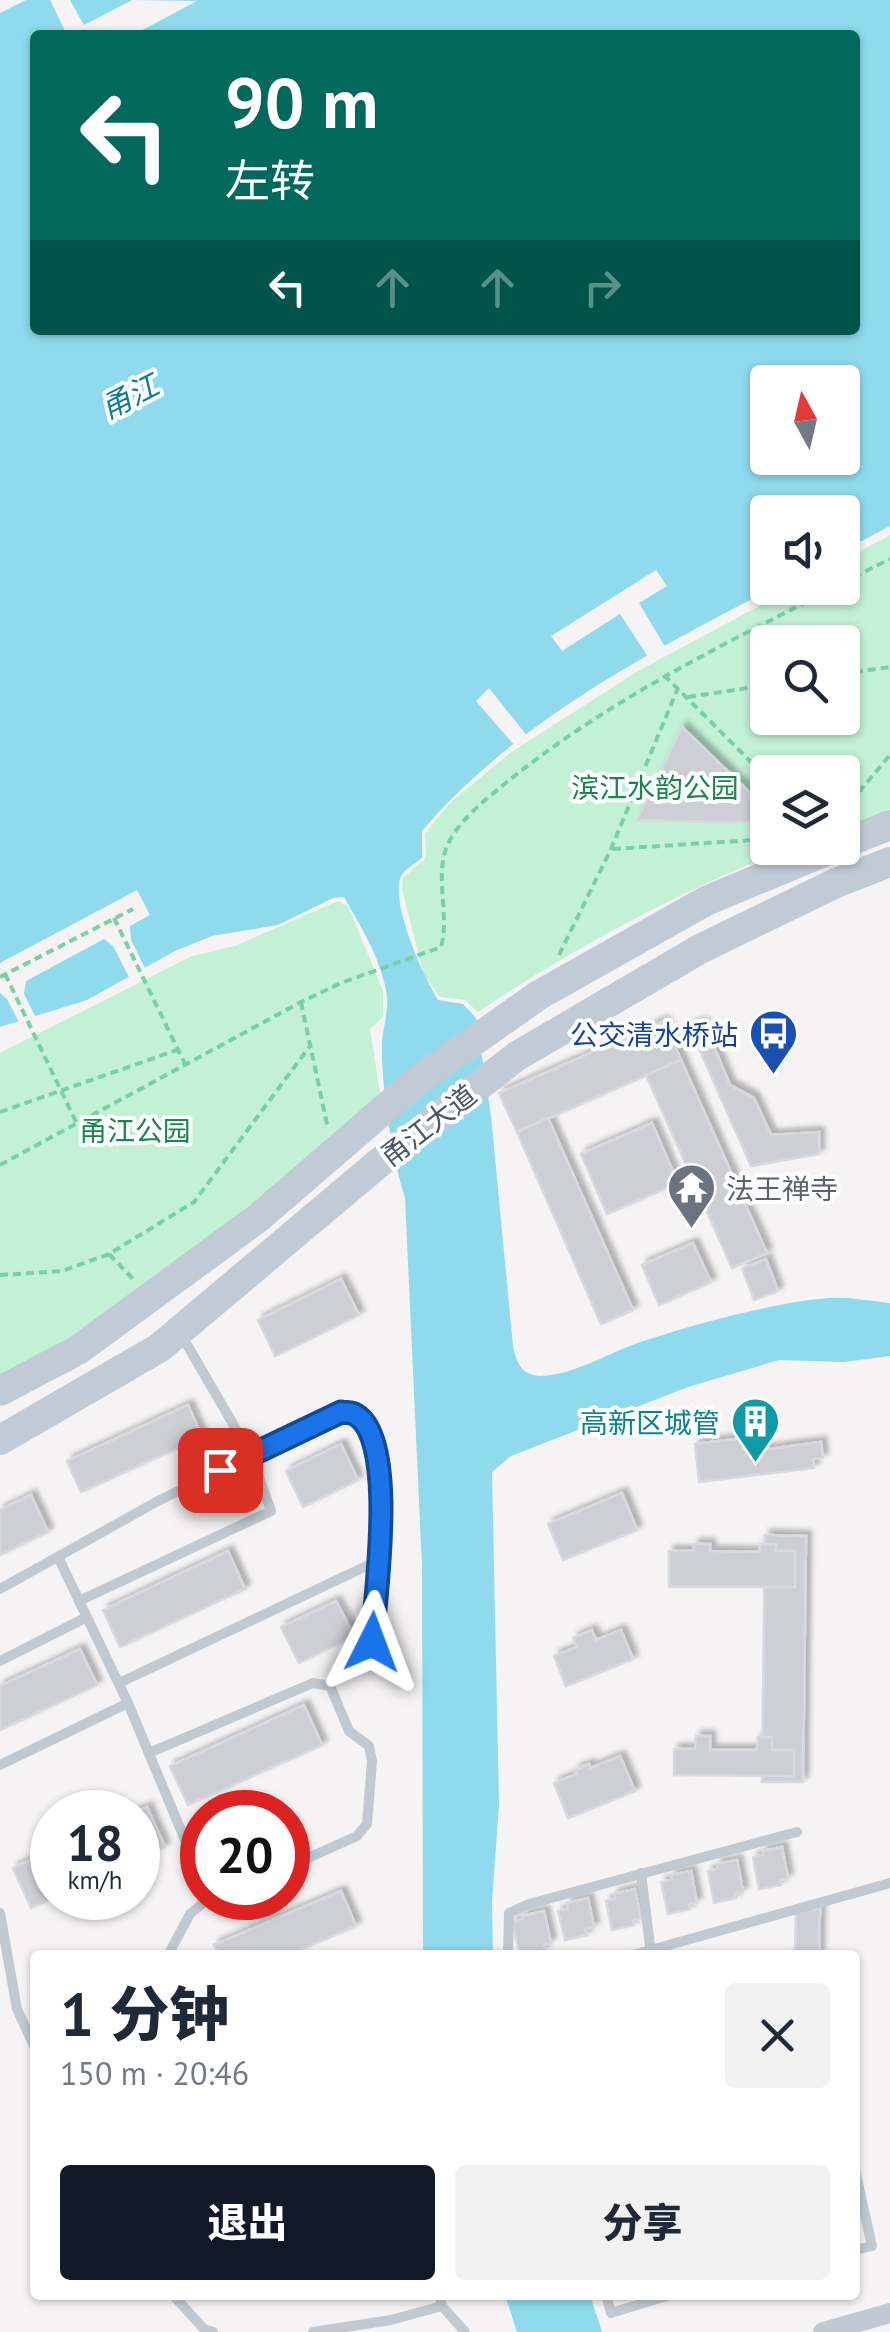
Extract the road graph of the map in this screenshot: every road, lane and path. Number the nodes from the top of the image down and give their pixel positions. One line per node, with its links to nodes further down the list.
1 (890, 558): 2 (path)
2 (860, 574)
3 (801, 605): 6 (path)
4 (890, 667): 5 (path)
5 (860, 671)
6 (664, 675): 7 (path); 23 (path)
7 (678, 688): 9 (path); 16 (path)
8 (750, 688): 9 (path)
9 (687, 698): 11 (path)
10 (890, 755): 12 (path)
11 (750, 762)
12 (860, 791)
13 (890, 825): 14 (main road)
14 (860, 837)
15 (750, 840): 16 (path)
16 (612, 849): 22 (path)
17 (890, 862): 33 (main road, 甬江大道)
18 (792, 865): 22 (main road, 甬江大道)
19 (133, 908): 20 (path)
20 (114, 918): 21 (path); 25 (path)
21 (2, 976): 27 (path)
22 (539, 995): 30 (main road, 甬江大道)
23 (301, 1002): 24 (path); 26 (path)
24 (310, 1046): 30 (path); 32 (path)
25 (177, 1050): 26 (path); 27 (path)
26 (185, 1064): 29 (path)
27 (61, 1091): 28 (path); 29 (path)
28 (0, 1112)
29 (77, 1124): 31 (path)
30 (333, 1153): 34 (main road, 甬江大道)
31 (0, 1166)
32 (0, 1276)
33 (178, 1330): 35 (main road, 甬江大道); 36 (lane)
34 (0, 1391)
35 (0, 1440)
36 (251, 1455): 37 (lane); 38 (lane); 40 (lane)
37 (59, 1559): 39 (lane); 40 (lane)
38 (377, 1561): 42 (lane); 44 (lane)
39 (0, 1590)
40 (79, 1601): 41 (lane)
41 (87, 1617): 43 (lane); 44 (lane)
42 (372, 1642)
43 (0, 1661)
44 (119, 1684): 45 (lane)
45 (128, 1703): 46 (lane); 47 (lane)
46 (150, 1752): 48 (lane); 50 (lane)
47 (0, 1766)
48 (180, 1827)
49 (796, 1832): 51 (lane)
50 (310, 1857)
51 (642, 1873): 56 (lane); 57 (lane)
52 (890, 1883): 58 (lane)
53 (0, 1913): 59 (lane)
54 (187, 1920): 55 (lane)
55 (171, 1950)
56 (508, 1950)
57 (651, 1950)
58 (661, 1950)
59 (30, 2037)
60 (860, 2192): 61 (lane)
61 (860, 2249)
62 (179, 2300): 67 (lane)
63 (441, 2300): 68 (lane); 69 (lane)
64 (607, 2300): 65 (lane)
65 (654, 2300)
66 (890, 2314): 70 (street)
67 (213, 2332)
68 (313, 2332)
69 (465, 2332)
70 (823, 2332)

